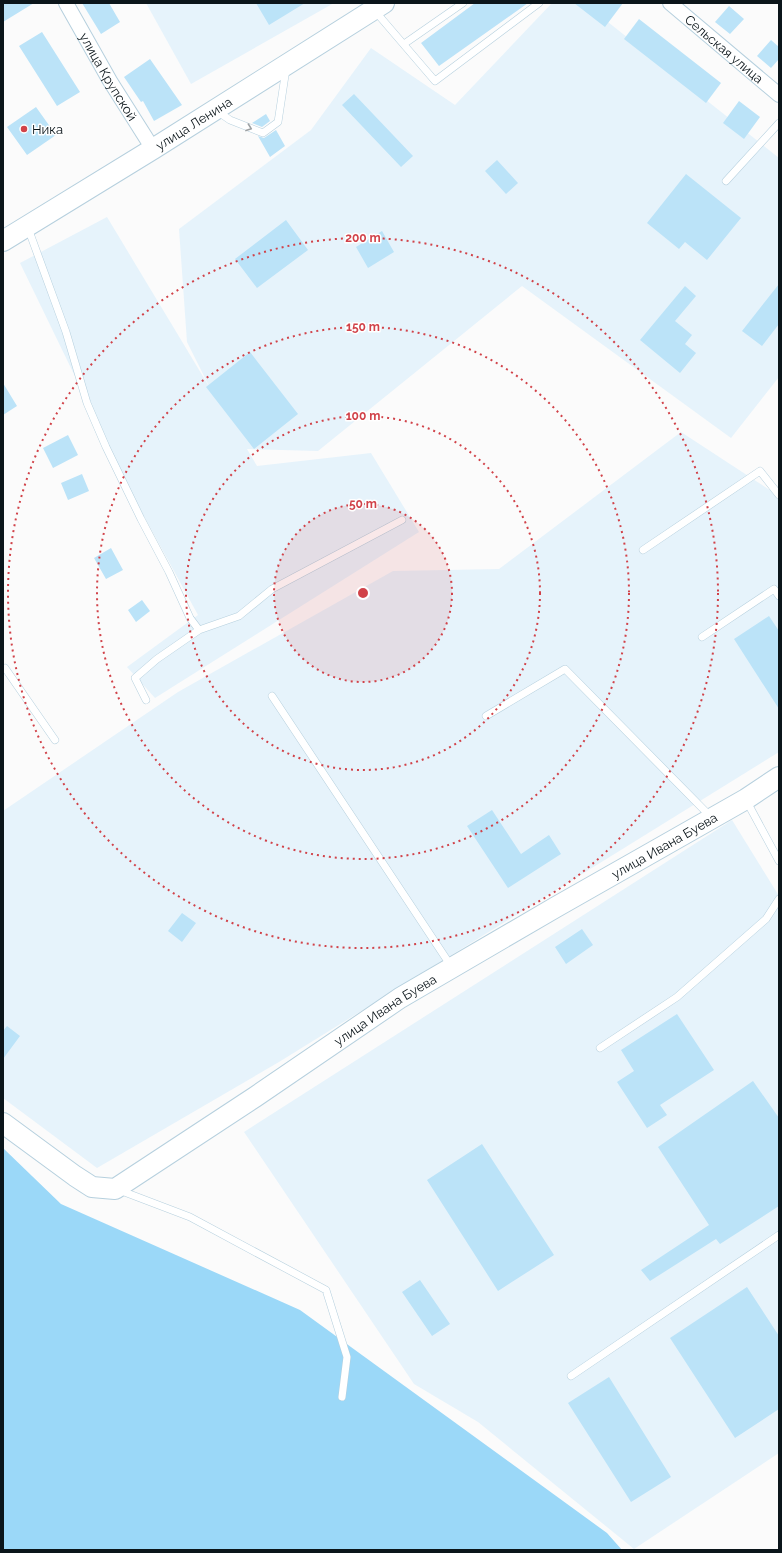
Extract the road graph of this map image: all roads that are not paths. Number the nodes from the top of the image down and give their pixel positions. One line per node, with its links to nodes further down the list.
1 (66, 3): 11 (street, улица Крупской)
2 (463, 3): 6 (lane)
3 (539, 3): 6 (lane)
4 (670, 3): 8 (street, Сельская улица)
5 (379, 6): 6 (lane); 7 (street, улица Ленина)
6 (404, 44)
7 (286, 65): 9 (street, улица Ленина); 9 (lane, one-way to 7)
8 (779, 95)
9 (215, 110): 11 (street, улица Ленина)
10 (779, 123): 12 (lane)
11 (153, 149): 13 (street, улица Ленина)
12 (726, 181)
13 (27, 226): 14 (street, улица Ленина); 19 (lane)
14 (3, 241)
15 (779, 495): 17 (lane)
16 (402, 520): 19 (lane)
17 (643, 550)
18 (779, 596): 20 (lane)
19 (199, 630): 23 (lane)
20 (702, 637)
21 (4, 667): 25 (lane)
22 (272, 696): 31 (lane)
23 (146, 700)
24 (486, 716): 28 (lane)
25 (55, 740)
26 (779, 777): 27 (street, улица Ивана Буева)
27 (746, 799): 28 (street, улица Ивана Буева); 29 (lane)
28 (712, 819): 31 (street, улица Ивана Буева)
29 (779, 861)
30 (779, 899): 32 (lane)
31 (452, 968): 34 (street, улица Ивана Буева)
32 (600, 1048)
33 (3, 1123): 34 (street)
34 (115, 1189): 37 (lane)
35 (779, 1236): 36 (lane)
36 (571, 1376)
37 (342, 1397)

